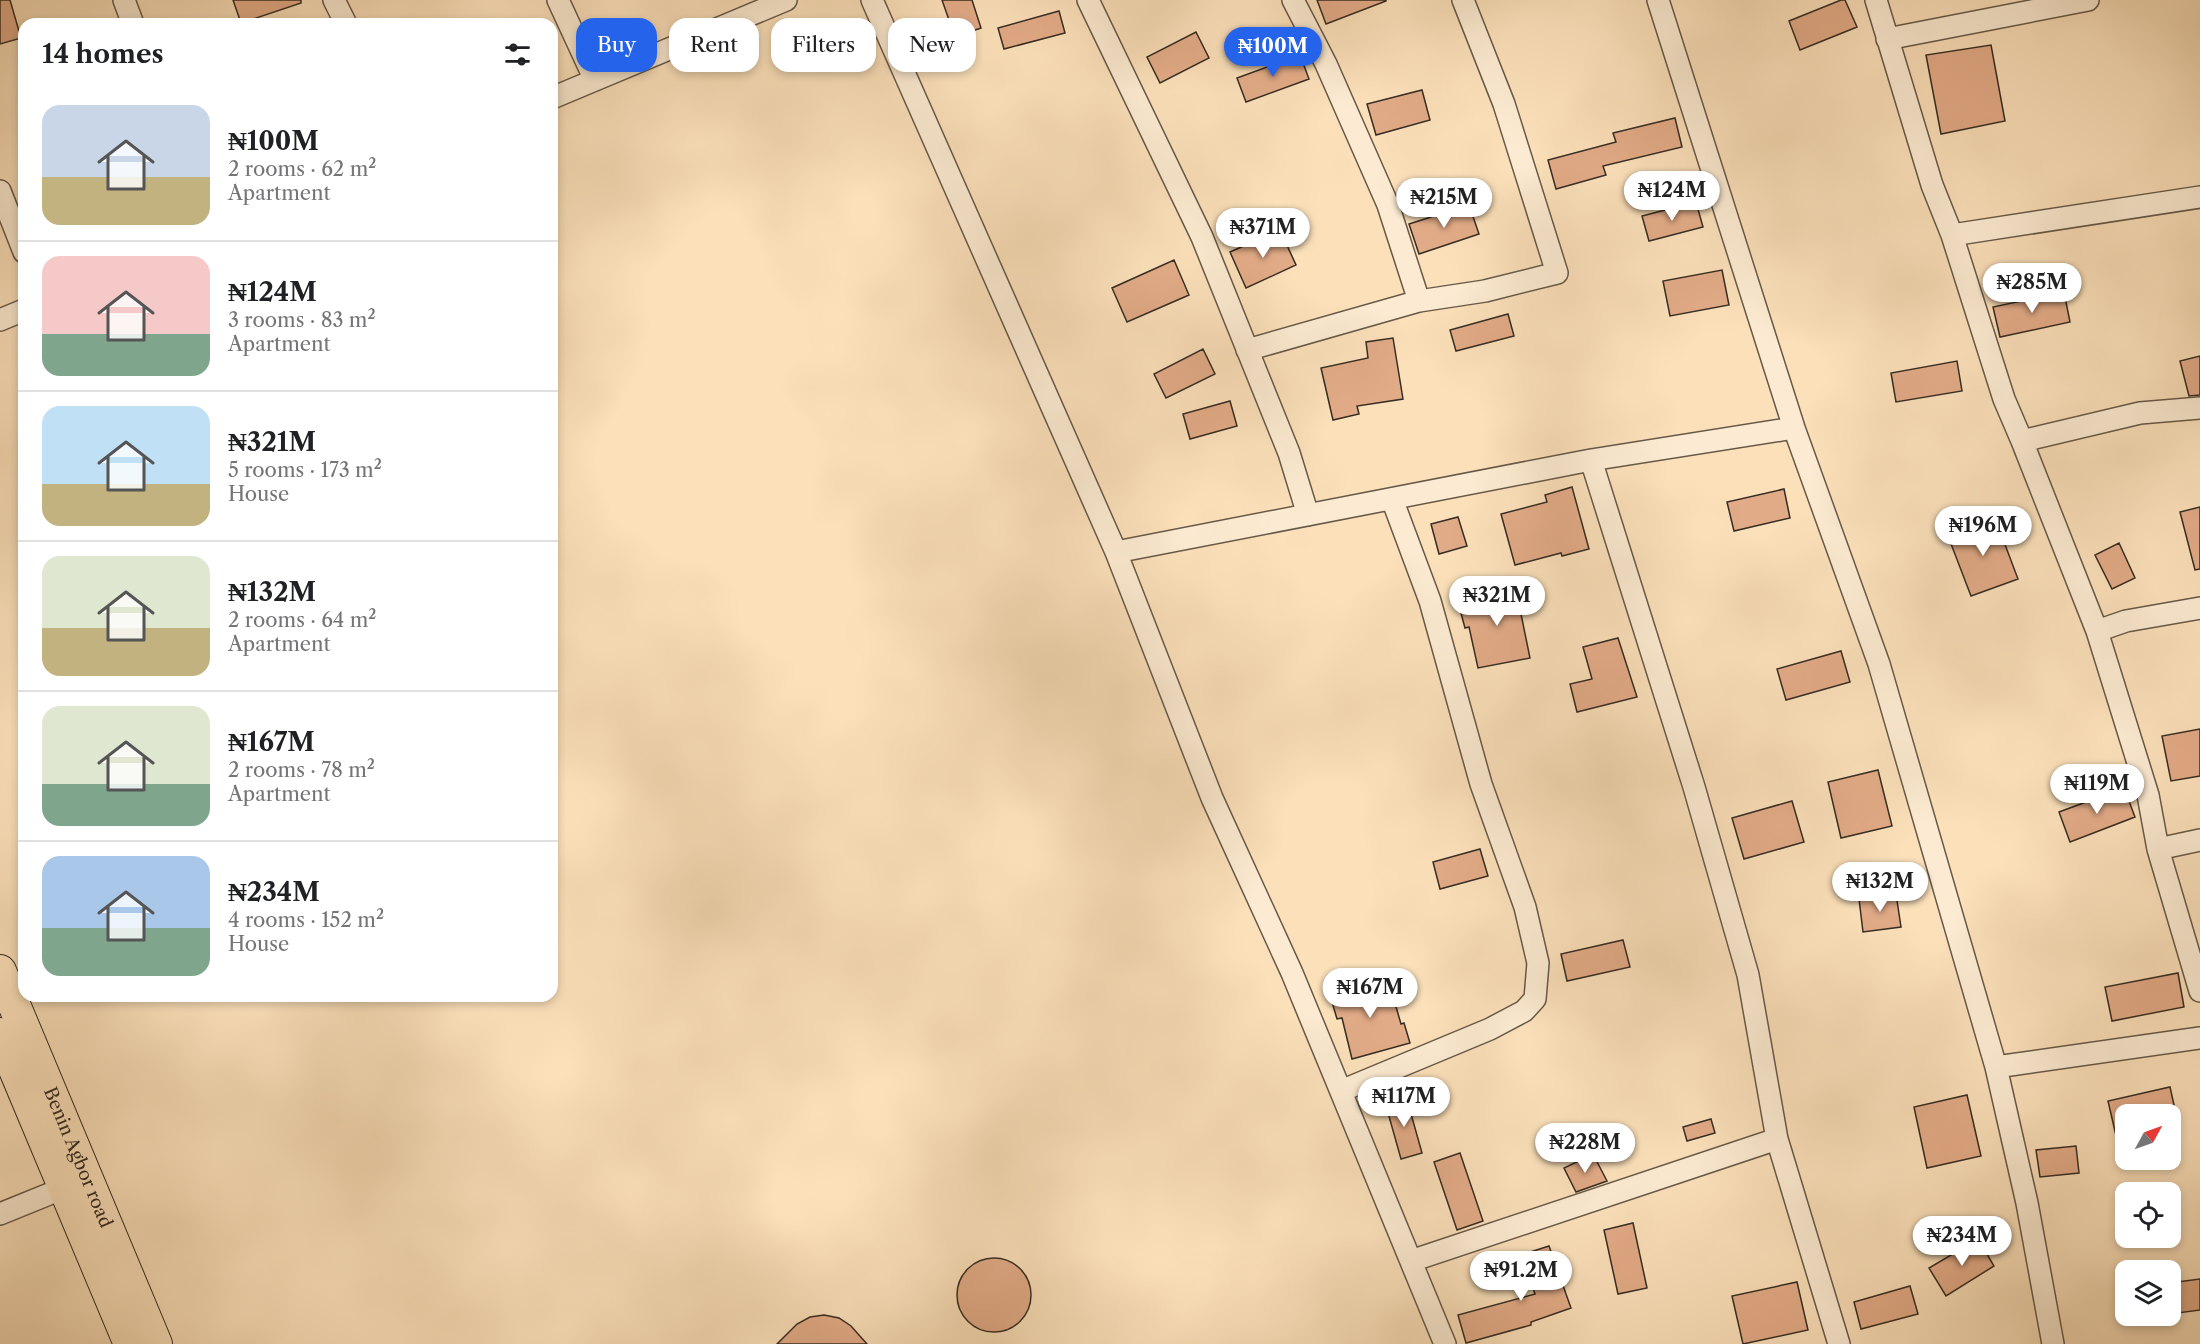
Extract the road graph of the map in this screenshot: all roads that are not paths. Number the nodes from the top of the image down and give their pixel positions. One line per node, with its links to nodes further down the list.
1 (124, 0): 12 (street)
2 (334, 0): 13 (street)
3 (558, 0): 15 (street)
4 (786, 0): 15 (street)
5 (872, 0): 31 (street)
6 (1088, 0): 24 (street)
7 (1293, 0): 21 (street)
8 (1463, 0): 21 (street)
9 (1658, 0): 26 (street)
10 (1876, 0): 14 (street)
11 (2088, 0): 14 (street)
12 (131, 18)
13 (343, 18)
14 (1887, 39): 19 (street)
15 (595, 80): 16 (street)
16 (558, 95)
17 (0, 191): 20 (street)
18 (2200, 197): 19 (street)
19 (1952, 235): 27 (street)
20 (18, 237)
21 (1419, 301): 24 (street)
22 (18, 312): 23 (street)
23 (0, 320)
24 (1247, 350): 30 (street)
25 (2200, 408): 27 (street)
26 (1794, 428): 28 (street); 40 (street)
27 (2022, 441): 33 (street)
28 (1591, 460): 29 (street); 42 (street)
29 (1392, 499): 30 (street); 41 (street)
30 (1308, 515): 31 (street)
31 (1116, 552): 41 (street)
32 (2200, 608): 33 (street)
33 (2097, 631): 35 (street)
34 (2200, 840): 35 (street)
35 (2158, 849): 37 (street)
36 (0, 971): 47 (highway, Benin Agbor road)
37 (2200, 991)
38 (0, 1034): 43 (highway, Benin Agbor road)
39 (2200, 1038): 40 (street)
40 (1996, 1068): 50 (street)
41 (1341, 1091): 45 (street)
42 (1777, 1139): 45 (street); 49 (street)
43 (64, 1188): 44 (street); 46 (highway, Benin Agbor road)
44 (0, 1214)
45 (1411, 1261): 48 (street)
46 (130, 1344)
47 (156, 1344)
48 (1445, 1344)
49 (1839, 1344)
50 (2052, 1344)

